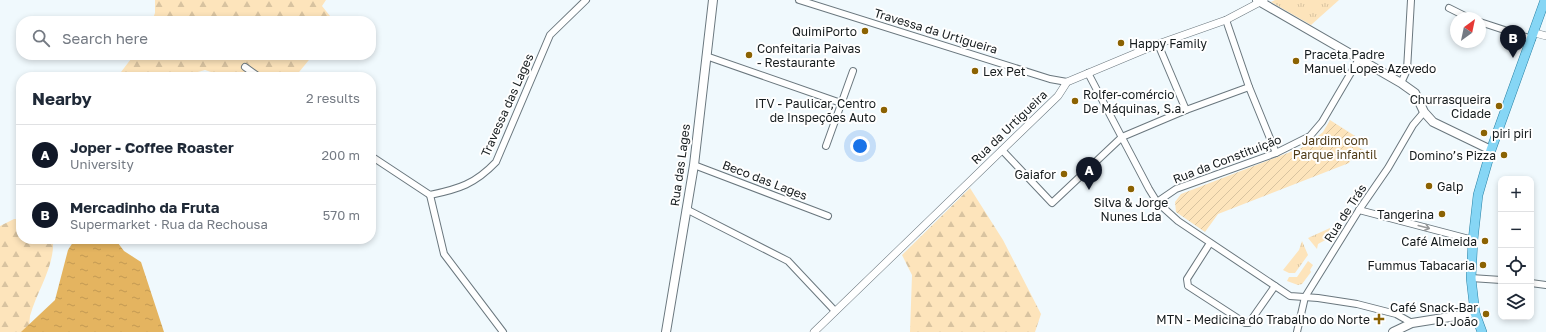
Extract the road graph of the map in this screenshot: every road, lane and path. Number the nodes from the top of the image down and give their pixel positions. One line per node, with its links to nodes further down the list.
1 (586, 0): 33 (street, Travessa das Lages)
2 (713, 0): 14 (main road, Rua das Lages)
3 (799, 0): 20 (street, Travessa da Urtigueira)
4 (1411, 0): 21 (street)
5 (1545, 0): 11 (main road)
6 (1260, 1): 9 (street); 15 (main road)
7 (1449, 8): 8 (street)
8 (1457, 12)
9 (1226, 20): 13 (street); 22 (street)
10 (1486, 24): 11 (street)
11 (1533, 36): 12 (street); 29 (main road)
12 (1546, 36)
13 (1158, 44): 19 (street); 24 (street)
14 (706, 56): 23 (street); 32 (main road, Rua das Lages)
15 (1359, 59): 21 (main road); 30 (street, Rua da Constituição)
16 (245, 67): 18 (street)
17 (853, 71): 23 (street)
18 (252, 72)
19 (1088, 73): 20 (street); 26 (street)
20 (1067, 82): 28 (street, Rua da Urtigueira)
21 (1401, 83): 25 (main road)
22 (1250, 87): 24 (street); 30 (street)
23 (841, 103): 27 (street)
24 (1186, 110): 26 (street)
25 (1424, 112): 29 (main road); 36 (street, Rua de Trás)
26 (1122, 137): 28 (street); 34 (street)
27 (826, 146)
28 (1002, 150): 46 (street, Rua da Urtigueira)
29 (1491, 150): 38 (main road)
30 (1276, 153): 34 (street, Rua da Constituição)
31 (376, 159): 33 (street)
32 (694, 165): 35 (main road, Rua das Lages); 37 (street, Beco das Lages)
33 (430, 196): 49 (street)
34 (1157, 202): 39 (street)
35 (686, 210): 46 (street); 50 (main road, Rua das Lages)
36 (1360, 210): 38 (street, one-way to 38); 45 (street, Rua de Trás)
37 (828, 216)
38 (1473, 240): 40 (main road)
39 (1210, 243): 44 (street); 44 (street)
40 (1471, 278): 41 (street); 47 (main road)
41 (1498, 280)
42 (1534, 283): 43 (street)
43 (1546, 285)
44 (1275, 286): 45 (street)
45 (1305, 297): 48 (street); 52 (street, Rua de Trás)
46 (835, 311): 51 (street, Rua da Urtigueira)
47 (1475, 313): 48 (main road); 54 (main road)
48 (1412, 323): 53 (main road)
49 (503, 332)
50 (666, 332)
51 (814, 332)
52 (1297, 332)
53 (1393, 332)
54 (1482, 332)

